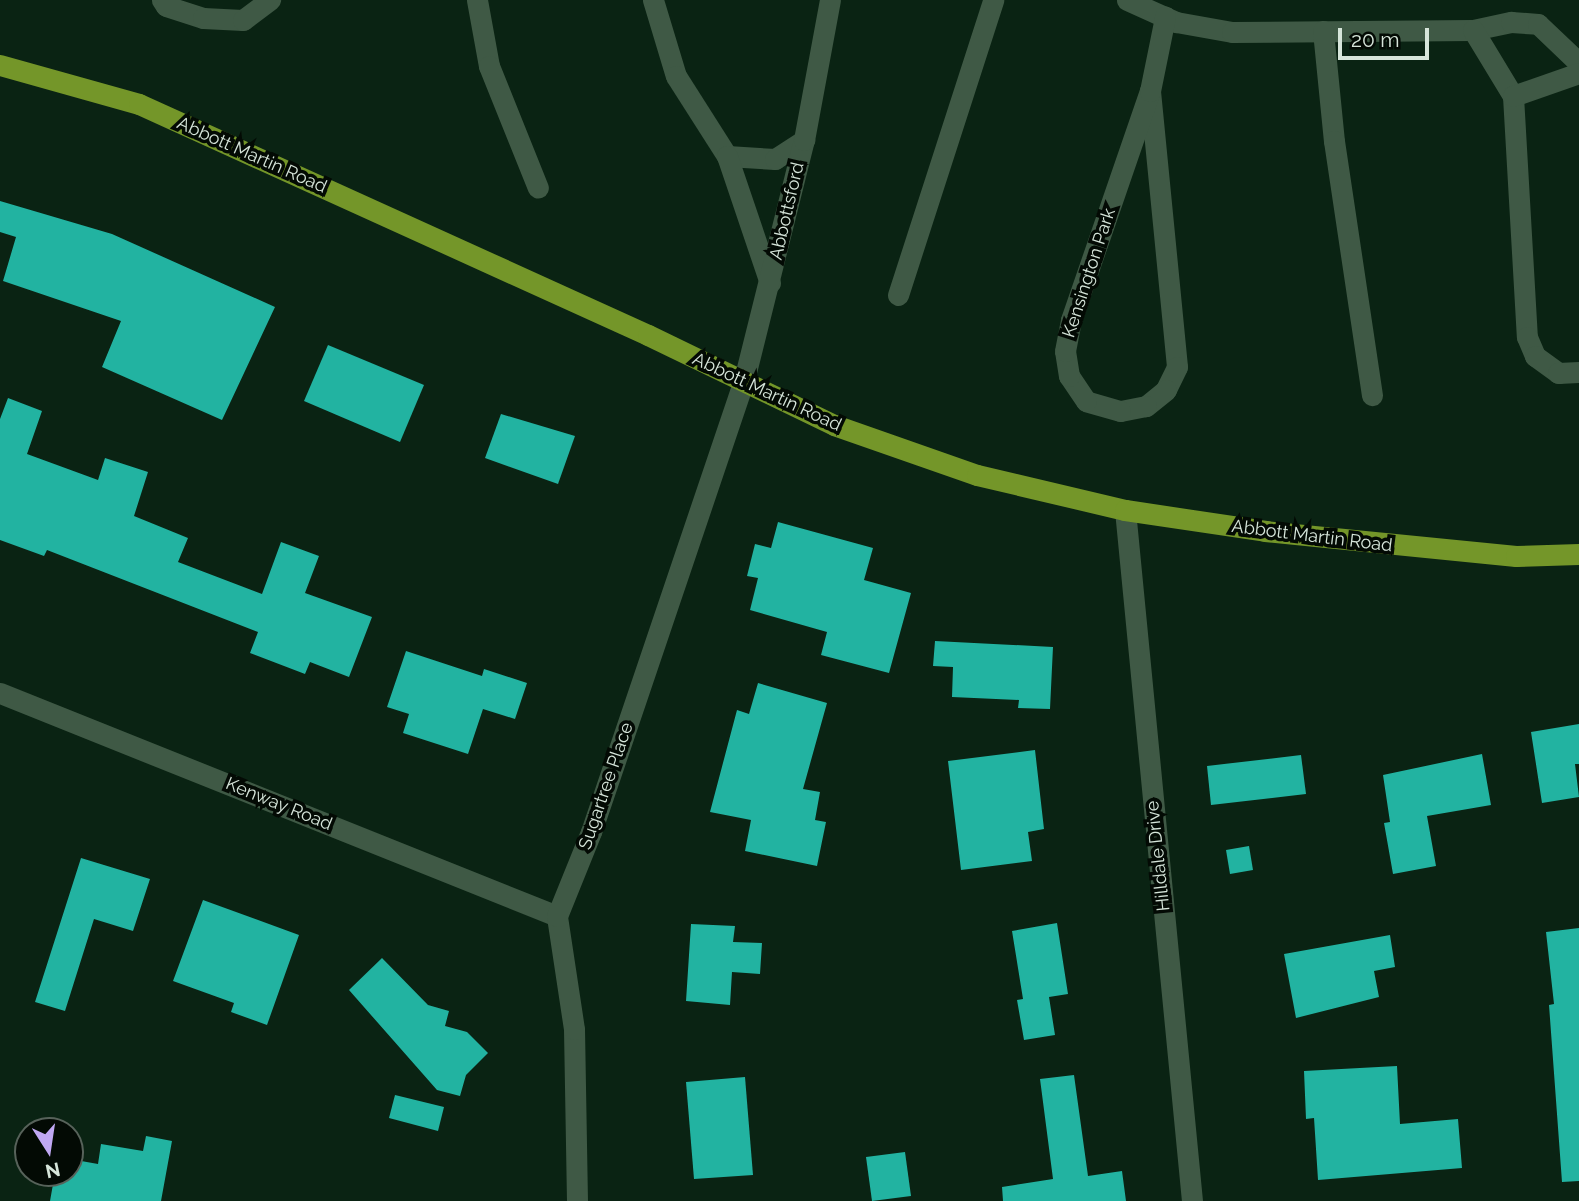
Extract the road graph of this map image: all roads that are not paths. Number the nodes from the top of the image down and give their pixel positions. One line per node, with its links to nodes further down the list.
1 (162, 0): 2 (street)
2 (270, 0)
3 (477, 0): 18 (street)
4 (653, 0): 17 (street, Abbottsford)
5 (830, 0): 16 (street, Abbottsford)
6 (993, 0): 20 (street)
7 (1127, 0): 8 (street)
8 (1165, 17): 10 (street); 14 (street, Kensington Park)
9 (1473, 30): 10 (street); 11 (street); 15 (street)
10 (1323, 31): 23 (street)
11 (1579, 63)
12 (0, 65): 22 (main road, Abbott Martin Road)
13 (1579, 73): 15 (street)
14 (1150, 91): 14 (street, Kensington Park)
15 (1513, 96): 21 (street)
16 (804, 140): 17 (street, Abbottsford); 19 (street, Abbottsford)
17 (727, 156): 19 (street, Abbottsford)
18 (538, 188)
19 (770, 283): 22 (street, Abbottsford)
20 (898, 295)
21 (1579, 372)
22 (743, 384): 24 (main road, Abbott Martin Road); 27 (street, Sugartree Place)
23 (1372, 394)
24 (1125, 510): 25 (main road, Abbott Martin Road); 29 (street, Hilldale Drive)
25 (1579, 554)
26 (0, 692): 27 (street, Kenway Road)
27 (558, 916): 28 (street)
28 (578, 1201)
29 (1192, 1201)

